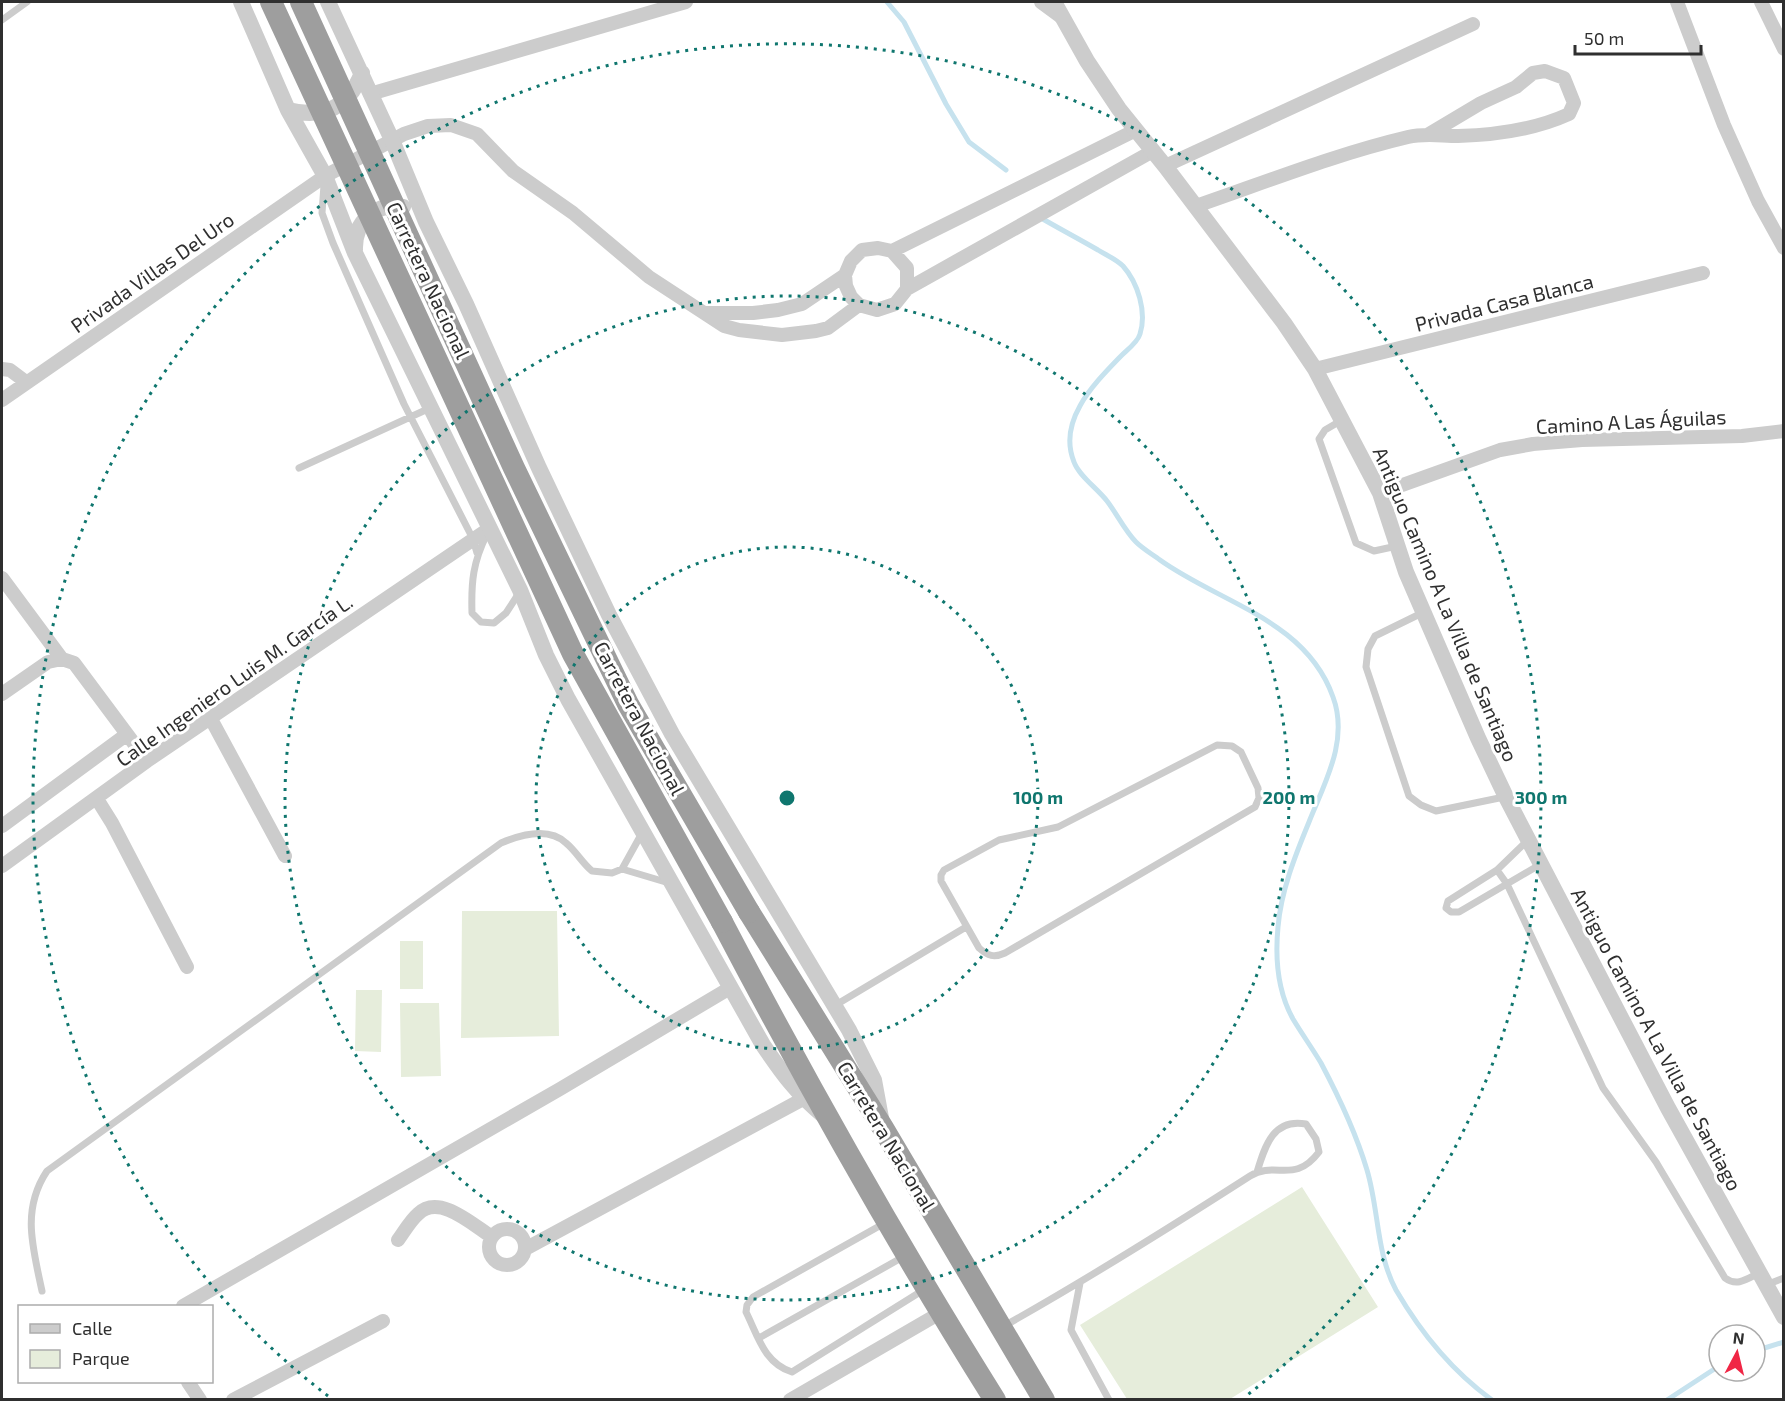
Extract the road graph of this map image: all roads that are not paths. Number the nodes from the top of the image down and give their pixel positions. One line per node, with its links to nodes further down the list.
1 (27, 2): 12 (lane)
2 (241, 2): 17 (street)
3 (271, 2): 73 (highway, Carretera Nacional, bridge)
4 (301, 2): 74 (highway, Carretera Nacional, bridge)
5 (328, 2): 15 (street)
6 (686, 2): 16 (street)
7 (1041, 2): 11 (street)
8 (1054, 2): 11 (street, Antiguo Camino A La Villa de Santiago)
9 (1677, 2): 26 (street)
10 (1761, 2): 14 (street)
11 (1062, 17): 18 (street, Antiguo Camino A La Villa de Santiago)
12 (2, 20)
13 (1473, 24): 22 (street)
14 (1784, 49)
15 (362, 73): 16 (street); 17 (street)
16 (370, 94): 20 (street)
17 (288, 110): 23 (street)
18 (1136, 130): 21 (street, Antiguo Camino A La Villa de Santiago); 27 (street)
19 (1429, 134): 19 (street); 24 (street)
20 (392, 140): 23 (street, Privada Villas Del Uro); 25 (street); 33 (street, Privada Villas Del Uro)
21 (1153, 152): 22 (street, Antiguo Camino A La Villa de Santiago); 31 (street)
22 (1165, 166): 24 (street, Antiguo Camino A La Villa de Santiago)
23 (325, 176): 28 (street); 36 (street, Privada Villas Del Uro); 39 (lane)
24 (1196, 206): 35 (street, Antiguo Camino A La Villa de Santiago)
25 (426, 222): 28 (street); 71 (street)
26 (1784, 249)
27 (892, 251): 30 (street); 31 (street)
28 (355, 253): 38 (street)
29 (1703, 273): 35 (street, Privada Casa Blanca)
30 (845, 275): 32 (street); 33 (street)
31 (907, 289): 32 (street)
32 (859, 305): 33 (street, Privada Villas Del Uro)
33 (703, 313)
34 (2, 369): 36 (street)
35 (1314, 369): 40 (street, Antiguo Camino A La Villa de Santiago)
36 (26, 382): 37 (street, Privada Villas Del Uro)
37 (2, 400)
38 (431, 408): 39 (lane); 44 (street)
39 (410, 416): 42 (lane); 45 (lane)
40 (1342, 420): 43 (street, Antiguo Camino A La Villa de Santiago); 46 (lane)
41 (1784, 431): 43 (street, Camino A Las Águilas)
42 (299, 468)
43 (1380, 493): 46 (street, Antiguo Camino A La Villa de Santiago)
44 (490, 528): 45 (street, Calle Ingeniero Luis M. García L.); 47 (lane); 49 (street)
45 (473, 539): 47 (lane); 53 (street, Calle Ingeniero Luis M. García L.)
46 (1397, 545): 50 (street, Antiguo Camino A La Villa de Santiago)
47 (477, 553): 49 (lane)
48 (2, 578): 51 (street)
49 (520, 590): 59 (street)
50 (1424, 612): 56 (street, Antiguo Camino A La Villa de Santiago); 56 (lane)
51 (62, 659): 52 (street); 54 (street)
52 (2, 694)
53 (211, 718): 55 (street, Calle Ingeniero Luis M. García L.); 61 (street)
54 (126, 735): 55 (street); 58 (street)
55 (147, 761): 57 (street, Calle Ingeniero Luis M. García L.)
56 (1506, 796): 60 (street, Antiguo Camino A La Villa de Santiago)
57 (97, 799): 63 (street, Calle Ingeniero Luis M. García L.); 69 (street)
58 (2, 826)
59 (642, 833): 64 (lane); 66 (street)
60 (1528, 840): 62 (street, Antiguo Camino A La Villa de Santiago); 65 (lane)
61 (285, 856)
62 (1541, 864): 67 (lane); 82 (street, Antiguo Camino A La Villa de Santiago)
63 (2, 866)
64 (622, 869): 66 (lane); 85 (lane)
65 (1497, 870): 67 (lane); 67 (lane)
66 (672, 884): 70 (street)
67 (1507, 884): 82 (lane)
68 (966, 927): 68 (lane); 71 (lane)
69 (187, 967)
70 (730, 988): 72 (street); 86 (street)
71 (834, 1006): 74 (street)
72 (803, 1099): 73 (street); 79 (street)
73 (831, 1122): 76 (highway, Carretera Nacional)
74 (883, 1128): 90 (highway, Carretera Nacional)
75 (1257, 1172): 75 (lane); 83 (lane)
76 (888, 1221): 80 (highway, Carretera Nacional); 91 (lane)
77 (492, 1237): 78 (street); 79 (street); 79 (street)
78 (398, 1240)
79 (525, 1249)
80 (907, 1255): 84 (highway, Carretera Nacional); 91 (lane)
81 (1784, 1278): 82 (lane)
82 (1762, 1279): 88 (street, Antiguo Camino A La Villa de Santiago)
83 (1080, 1283): 90 (lane); 98 (lane)
84 (926, 1288): 87 (highway, Carretera Nacional); 91 (lane)
85 (42, 1291)
86 (185, 1305)
87 (940, 1312): 95 (street); 96 (highway, Carretera Nacional)
88 (1784, 1317)
89 (383, 1321): 94 (street)
90 (1001, 1327): 97 (highway, Carretera Nacional)
91 (759, 1338)
92 (189, 1383): 93 (street)
93 (200, 1400)
94 (233, 1400)
95 (790, 1400)
96 (995, 1400)
97 (1044, 1400)
98 (1109, 1400)

